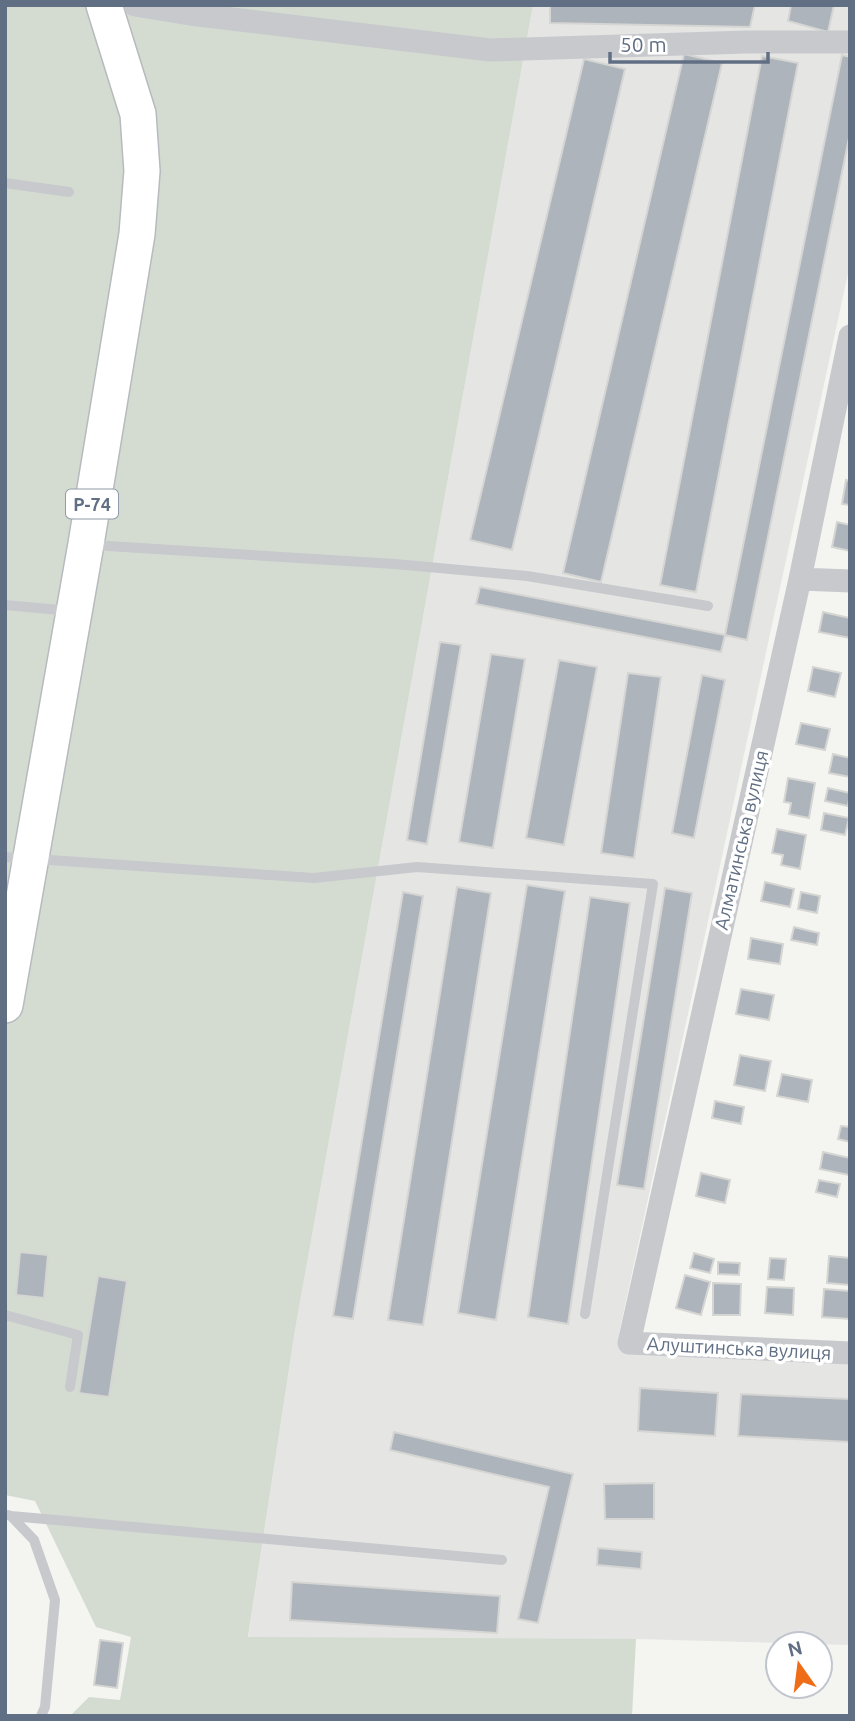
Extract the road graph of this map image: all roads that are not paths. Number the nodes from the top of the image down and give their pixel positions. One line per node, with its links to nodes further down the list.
1 (104, 5): 7 (main road, Р-74)
2 (135, 5): 3 (street)
3 (850, 42)
4 (5, 183): 5 (lane)
5 (68, 192)
6 (850, 336): 8 (street, Алматинська вулиця)
7 (86, 544): 11 (lane); 12 (main road, Р-74)
8 (800, 579): 9 (street); 17 (street, Алматинська вулиця)
9 (850, 582)
10 (5, 605): 12 (lane)
11 (708, 606)
12 (74, 611): 13 (main road, Р-74)
13 (18, 858): 14 (main road, Р-74); 15 (lane)
14 (5, 1005)
15 (585, 1314)
16 (5, 1315): 19 (lane)
17 (629, 1343): 18 (street, Алуштинська вулиця)
18 (850, 1353)
19 (70, 1387)
20 (8, 1515): 21 (lane); 22 (lane)
21 (502, 1560)
22 (41, 1716)

